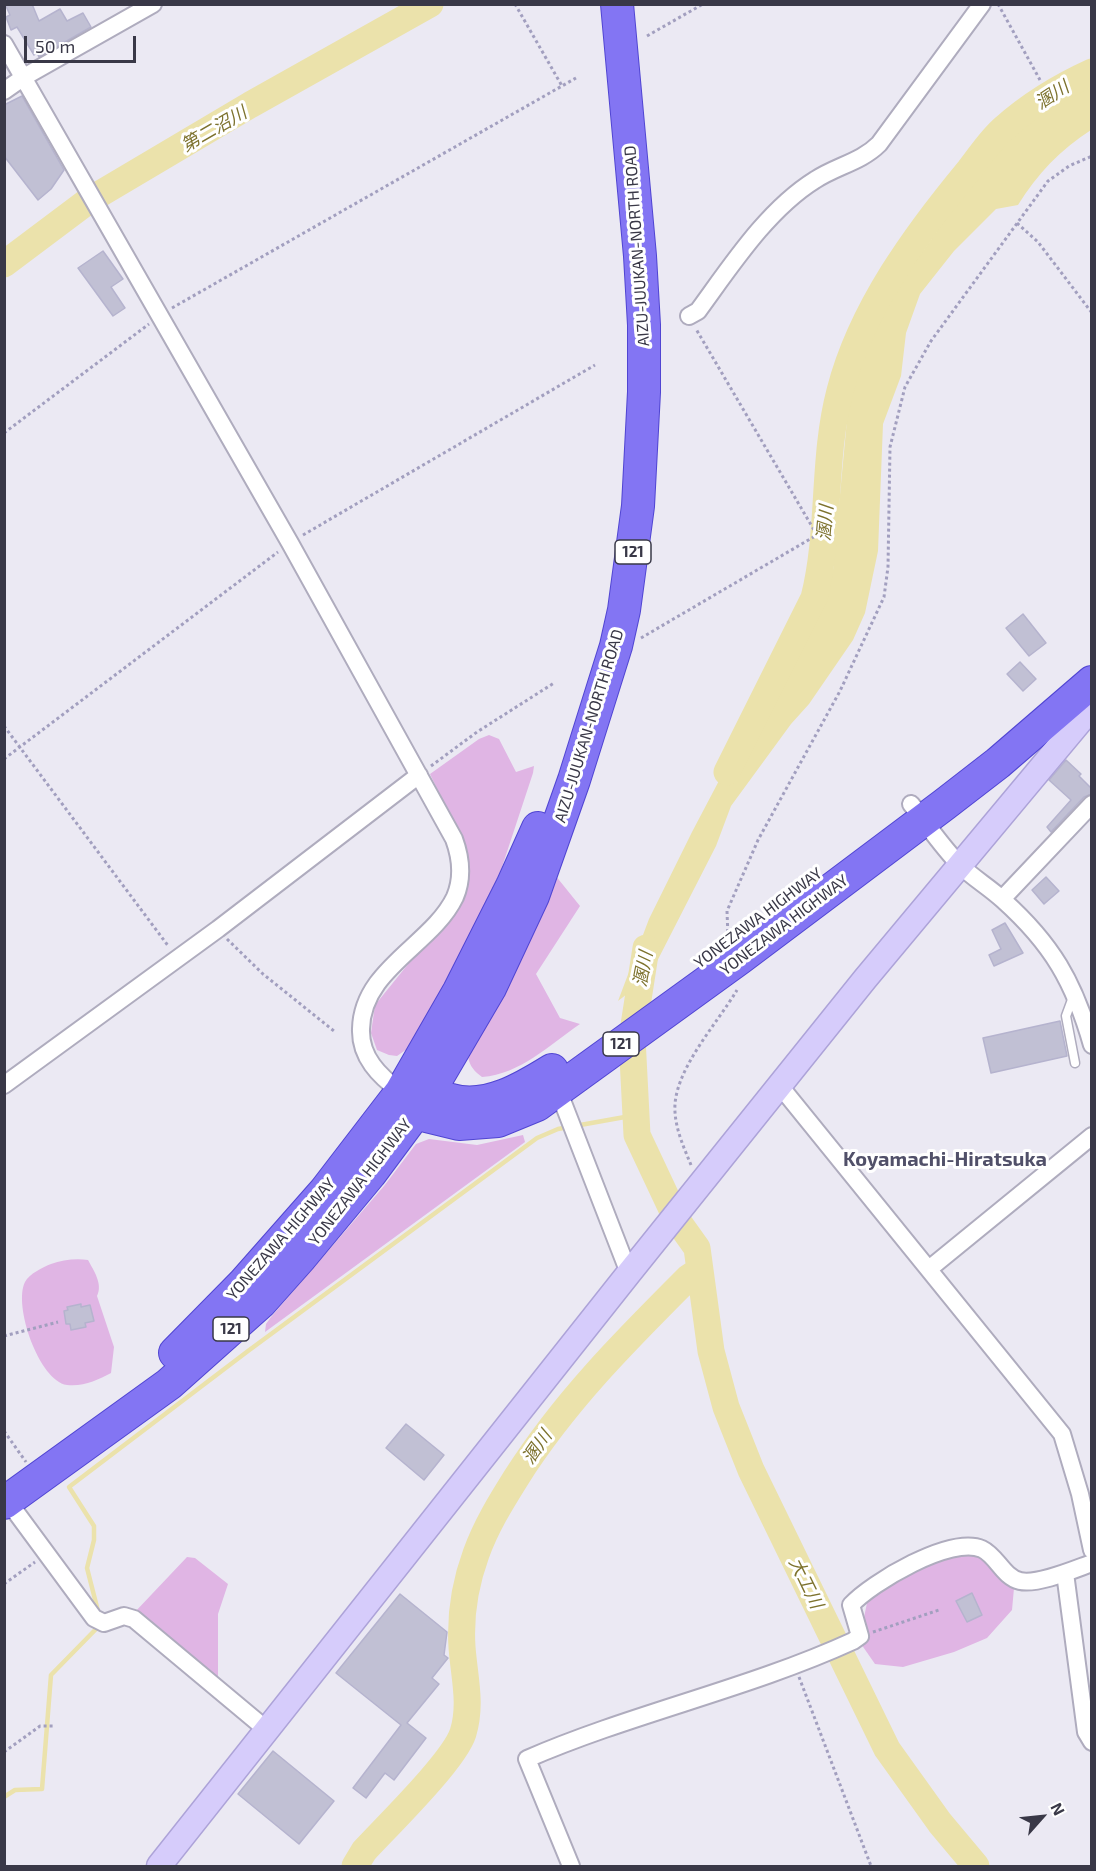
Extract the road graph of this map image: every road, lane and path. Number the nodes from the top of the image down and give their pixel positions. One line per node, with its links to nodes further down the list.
1 (153, 4): 10 (street)
2 (515, 4): 13 (path)
3 (603, 4): 45 (highway, AIZU-JUUKAN-NORTH ROAD / 121)
4 (617, 4): 45 (highway, AIZU-JUUKAN-NORTH ROAD / 121)
5 (703, 4): 8 (path)
6 (982, 4): 19 (street)
7 (998, 4): 12 (path)
8 (647, 36)
9 (4, 44): 10 (street)
10 (24, 77): 14 (street); 18 (street)
11 (576, 78): 13 (path)
12 (1040, 80)
13 (562, 86): 18 (path)
14 (4, 91)
15 (1092, 156): 16 (path)
16 (1017, 223): 17 (path); 37 (path)
17 (1092, 313)
18 (160, 315): 21 (path); 22 (street)
19 (688, 316): 23 (path)
20 (595, 365): 22 (path)
21 (4, 433)
22 (290, 543): 29 (path); 31 (street)
23 (641, 638)
24 (1092, 666): 33 (highway, YONEZAWA HIGHWAY / 121)
25 (1092, 682): 33 (highway, YONEZAWA HIGHWAY / 121)
26 (554, 683): 31 (path)
27 (1092, 707): 34 (street)
28 (4, 726): 29 (path)
29 (21, 748): 30 (path); 38 (path)
30 (4, 759)
31 (419, 775): 36 (street); 45 (street)
32 (1092, 804): 35 (street)
33 (918, 812): 34 (street); 37 (highway, YONEZAWA HIGHWAY / 121); 40 (highway, YONEZAWA HIGHWAY / 121)
34 (960, 864): 35 (street); 48 (street)
35 (1002, 899): 41 (street)
36 (218, 929): 38 (street); 42 (path)
37 (728, 940): 40 (highway, YONEZAWA HIGHWAY / 121)
38 (177, 958): 47 (street)
39 (739, 983): 50 (path)
40 (673, 994): 46 (highway, YONEZAWA HIGHWAY / 121)
41 (1074, 994): 43 (street); 44 (lane)
42 (334, 1031)
43 (1091, 1041)
44 (1075, 1063)
45 (424, 1082): 46 (highway, YONEZAWA HIGHWAY / 121); 56 (highway, YONEZAWA HIGHWAY / 121); 56 (highway, YONEZAWA HIGHWAY / 121)
46 (559, 1082): 52 (street)
47 (4, 1084)
48 (780, 1086): 50 (street); 51 (street)
49 (1092, 1136): 51 (street)
50 (701, 1186): 52 (street)
51 (929, 1269): 57 (street)
52 (629, 1273): 66 (street)
53 (58, 1322): 54 (path)
54 (4, 1336)
55 (4, 1431): 56 (path)
56 (10, 1489): 58 (street)
57 (1092, 1550)
58 (46, 1553): 61 (path); 66 (street)
59 (1092, 1563): 60 (street)
60 (1065, 1573): 63 (street); 67 (street)
61 (4, 1584)
62 (939, 1610): 63 (path)
63 (857, 1639): 64 (street)
64 (795, 1666): 70 (street); 71 (path)
65 (54, 1726): 68 (path)
66 (267, 1730): 69 (street)
67 (1092, 1742)
68 (4, 1752)
69 (159, 1866)
70 (571, 1866)
71 (871, 1866)

